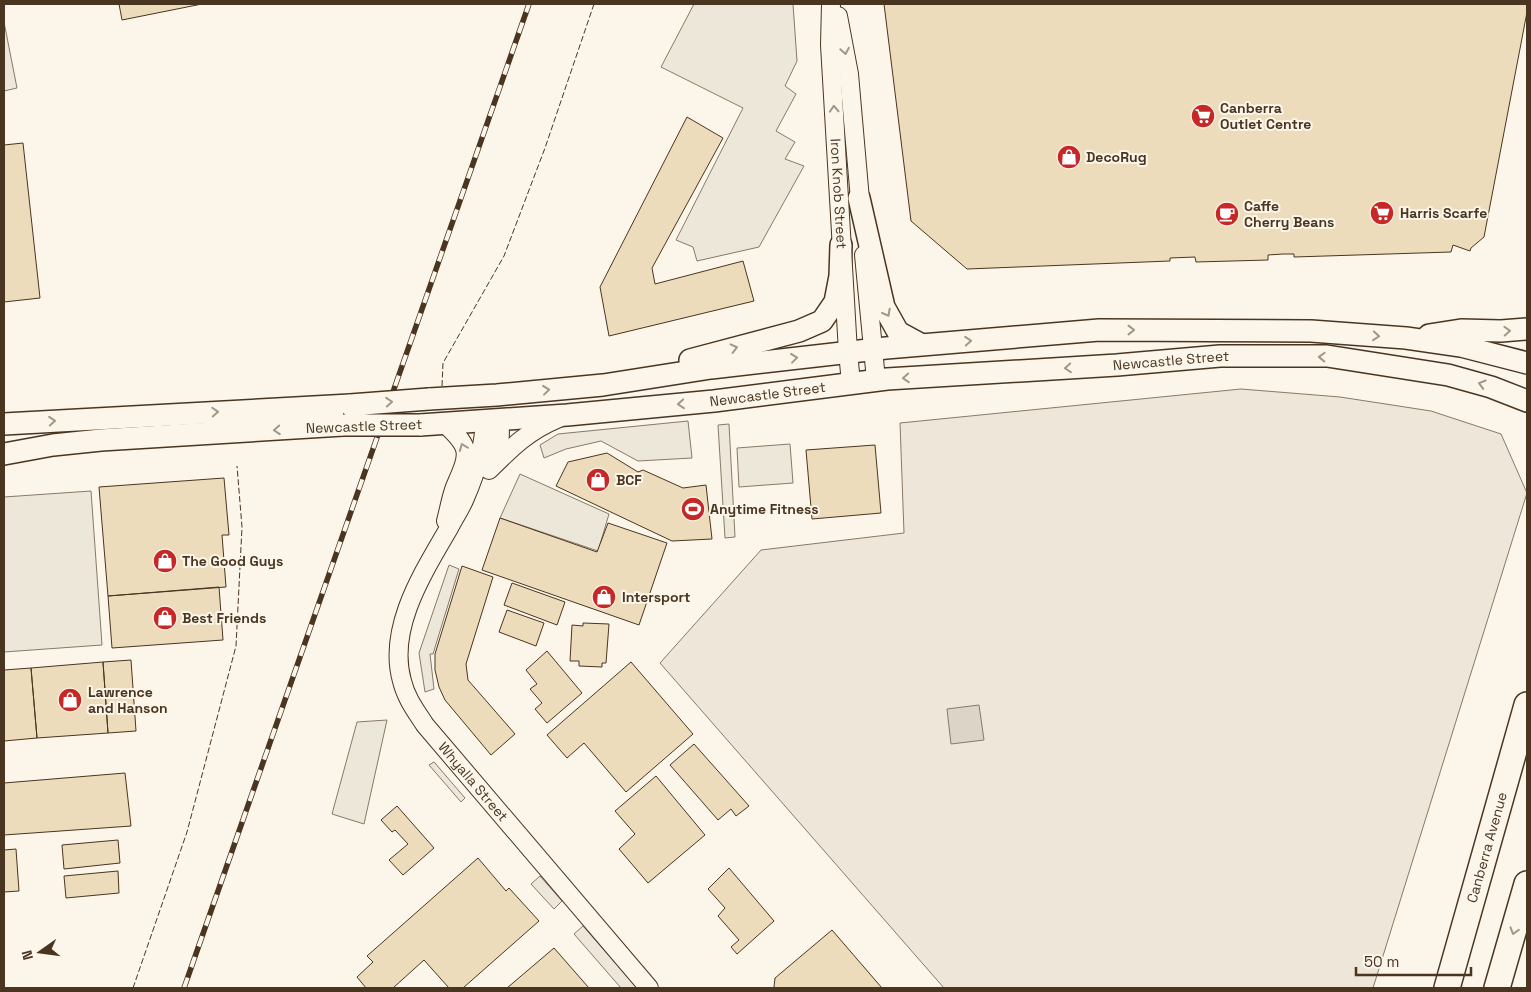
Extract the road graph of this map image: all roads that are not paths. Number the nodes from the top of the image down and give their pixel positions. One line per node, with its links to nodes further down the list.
1 (833, 4): 2 (street, Iron Knob Street, one-way to 2); 3 (street, Iron Knob Street, one-way to 1)
2 (859, 198): 6 (main road, one-way to 6); 7 (street, Iron Knob Street)
3 (841, 245): 8 (street, Iron Knob Street); 12 (main road, one-way to 3)
4 (1527, 329): 5 (main road, one-way to 4)
5 (1406, 338): 6 (main road, Newcastle Street, one-way to 5); 9 (main road, Newcastle Street)
6 (920, 344): 7 (main road, Newcastle Street)
7 (873, 349): 8 (main road, Newcastle Street); 10 (street, Iron Knob Street)
8 (848, 352): 11 (street, Iron Knob Street); 12 (main road, Newcastle Street, one-way to 8)
9 (1527, 363)
10 (876, 380): 11 (main road, Newcastle Street); 14 (main road, Newcastle Street, one-way to 10)
11 (851, 383): 15 (main road, Newcastle Street, one-way to 15)
12 (603, 385): 13 (main road, Newcastle Street, one-way to 12)
13 (491, 396): 16 (main road, Whyalla Street); 18 (main road, Newcastle Street, one-way to 13, bridge)
14 (1527, 401)
15 (567, 415): 16 (main road, Newcastle Street); 20 (street, Whyalla Street)
16 (492, 420): 17 (main road, Newcastle Street); 20 (street, Whyalla Street); 21 (street, Whyalla Street)
17 (444, 423): 19 (main road, Newcastle Street, one-way to 19, bridge); 22 (street, Whyalla Street, one-way to 17)
18 (4, 424)
19 (4, 454)
20 (489, 470): 21 (street, Whyalla Street)
21 (465, 499): 22 (street, Whyalla Street)
22 (440, 543): 25 (street, Whyalla Street)
23 (1527, 705): 26 (highway, Canberra Avenue)
24 (1527, 884): 27 (highway, one-way to 27)
25 (649, 988)
26 (1447, 988)
27 (1498, 988)

